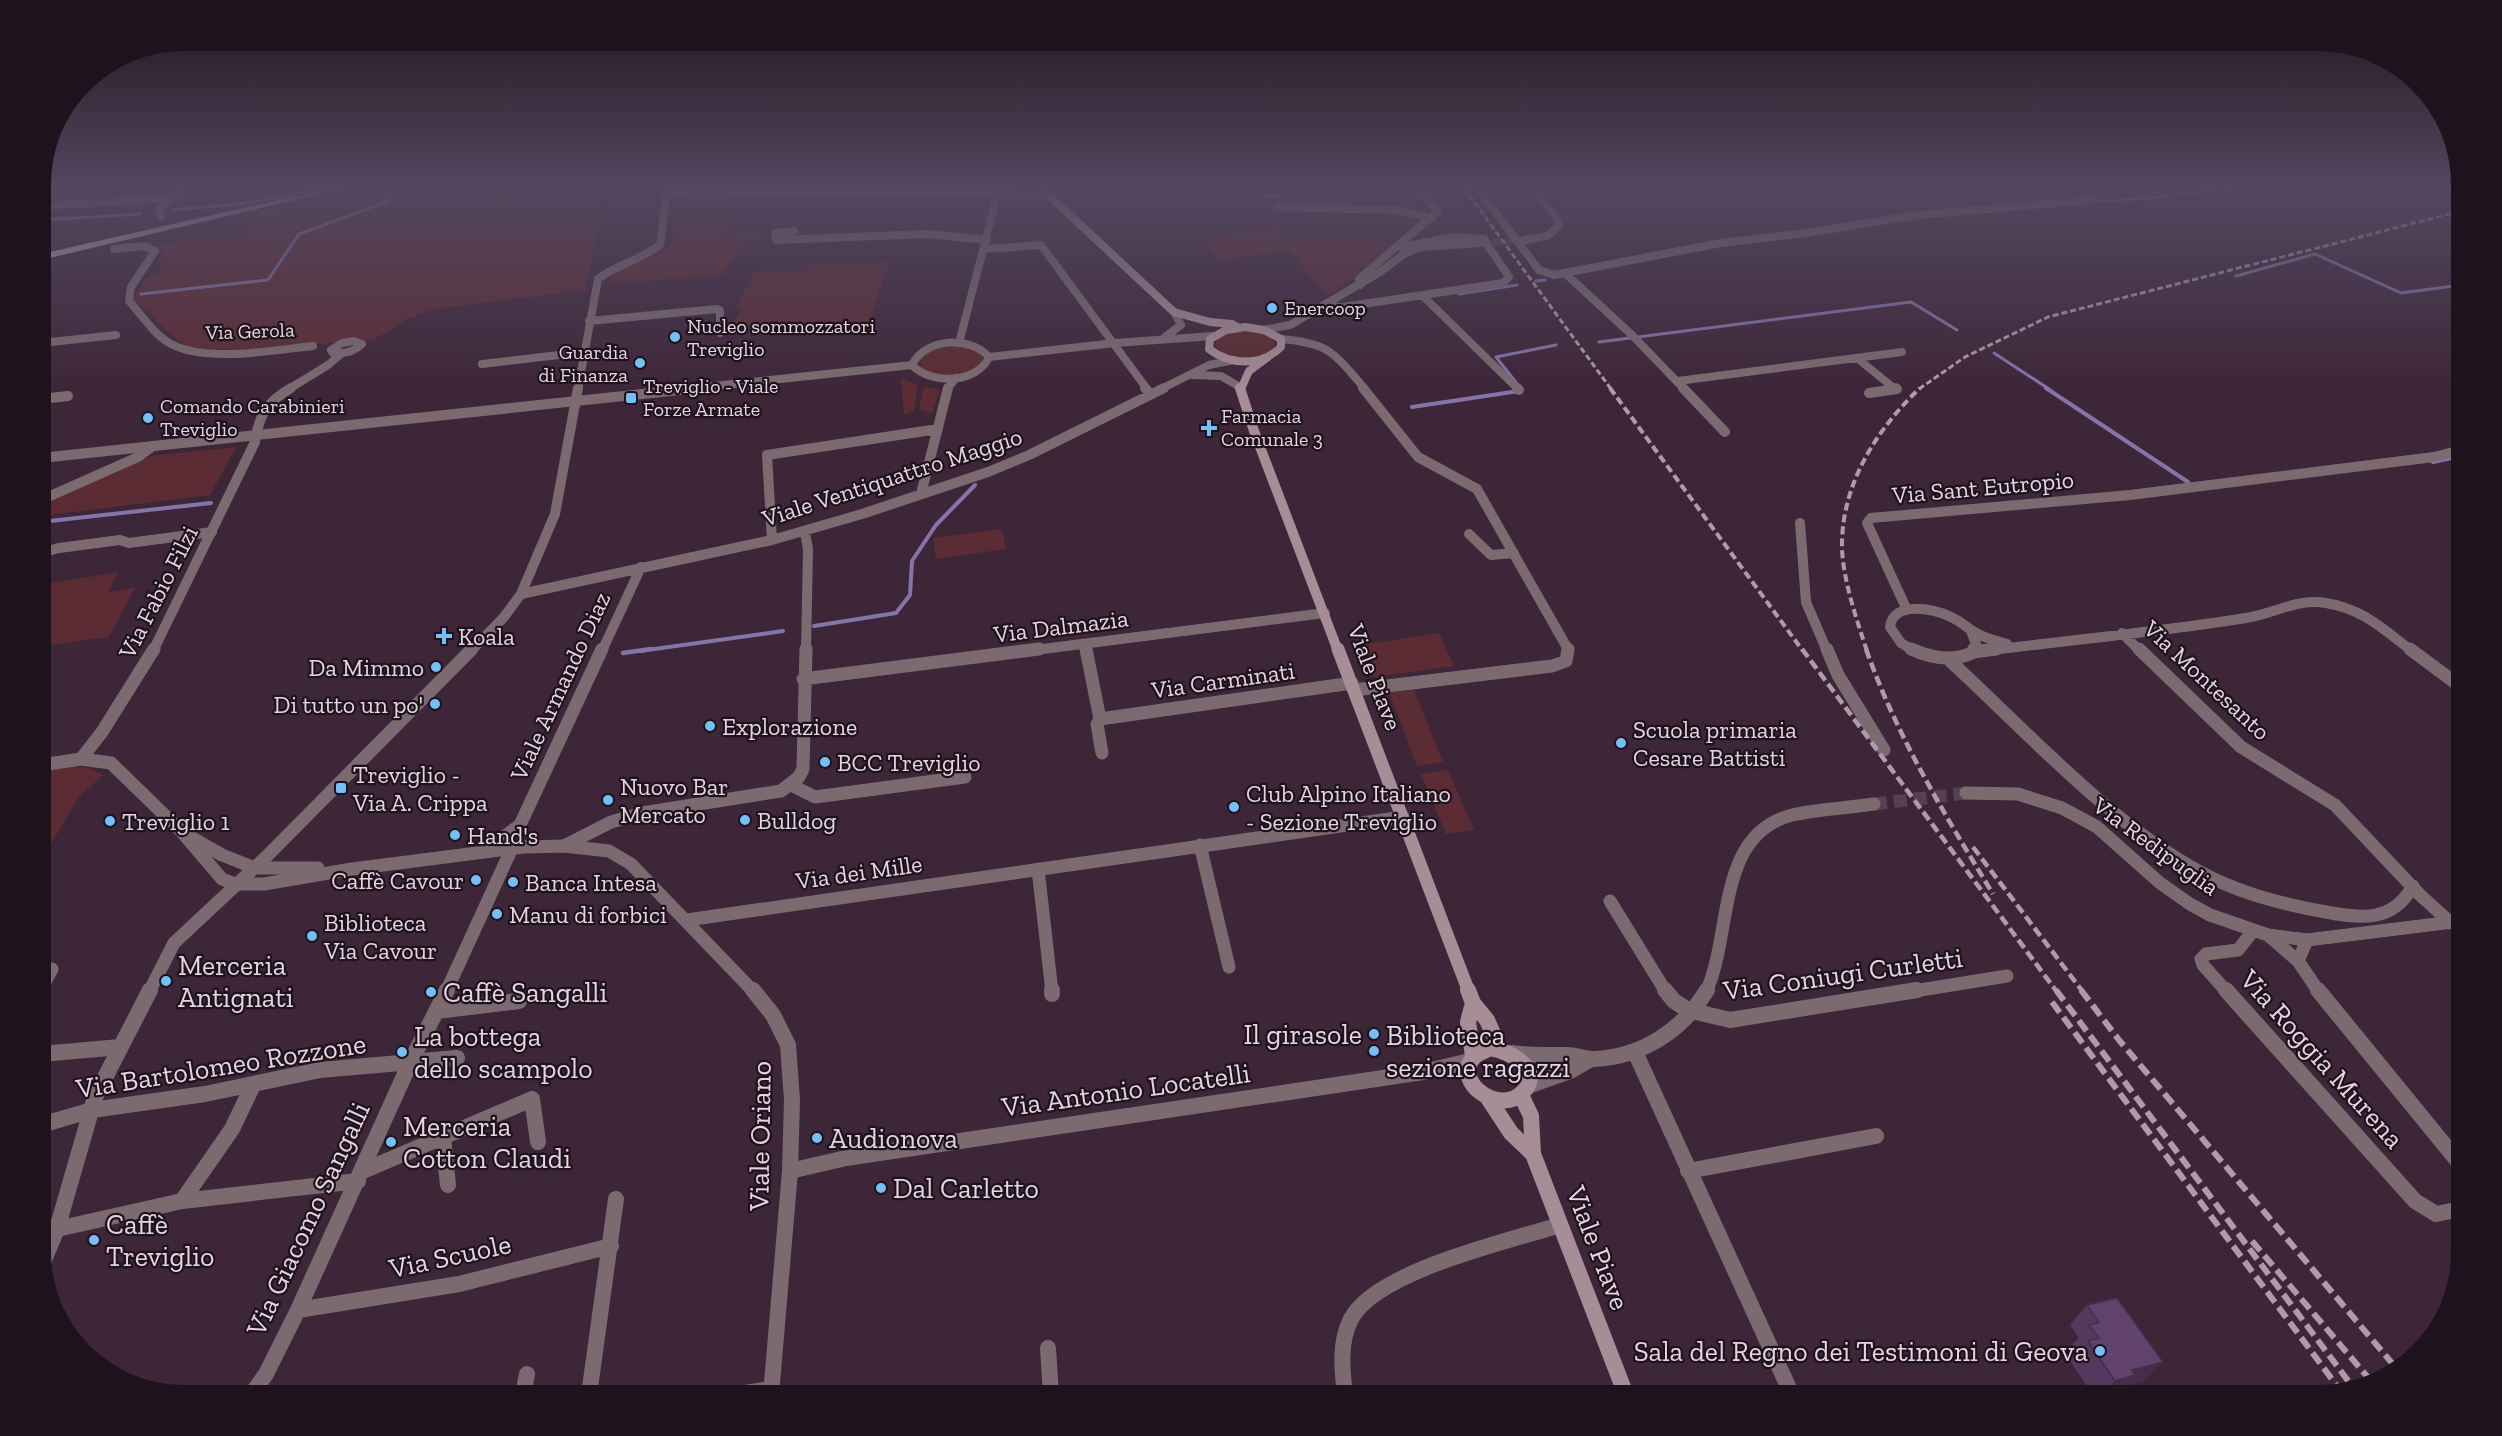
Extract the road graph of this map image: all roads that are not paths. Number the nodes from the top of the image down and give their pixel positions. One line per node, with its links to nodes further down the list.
1 (152, 255): 33 (street, Via Gerola)
2 (643, 255): 18 (street)
3 (983, 255): 31 (street)
4 (1048, 255): 32 (street)
5 (1113, 255): 16 (main road)
6 (1389, 255): 12 (street)
7 (1403, 255): 12 (street)
8 (1493, 255): 13 (street)
9 (1528, 255): 10 (street)
10 (1658, 255)
11 (1567, 275): 49 (street)
12 (1360, 285): 14 (street)
13 (1423, 296): 15 (street); 51 (street)
14 (1338, 298): 15 (street); 17 (street)
15 (1329, 306): 17 (street)
16 (1173, 312): 19 (main road); 26 (street)
17 (1305, 317): 20 (street)
18 (589, 321): 23 (street); 36 (street)
19 (1210, 322): 21 (main road); 24 (main road)
20 (1290, 325): 22 (street); 28 (street)
21 (1239, 328): 22 (main road); 24 (main road)
22 (1263, 330): 28 (main road)
23 (720, 333)
24 (1215, 334): 27 (street); 34 (main road)
25 (116, 335): 29 (street)
26 (1161, 339): 27 (street); 32 (street)
27 (1187, 339): 34 (street)
28 (1280, 339): 40 (main road); 71 (street)
29 (51, 342)
30 (343, 343): 33 (street, Via Gerola); 35 (street); 38 (street)
31 (958, 343): 39 (street); 44 (street)
32 (1115, 343): 39 (street); 53 (street)
33 (313, 346): 35 (street, Via Gerola)
34 (1211, 350): 42 (main road); 45 (street)
35 (331, 351): 38 (street, Via Gerola)
36 (584, 352): 43 (street); 56 (street)
37 (1902, 352): 41 (street)
38 (341, 354): 59 (street)
39 (989, 357): 48 (street)
40 (1268, 357): 42 (main road); 46 (main road)
41 (1857, 358): 49 (street); 52 (street)
42 (1239, 360): 45 (street, Viale Ventiquattro Maggio); 46 (main road)
43 (482, 364)
44 (912, 365): 48 (street); 56 (street)
45 (1209, 365): 47 (street, Viale Ventiquattro Maggio)
46 (1249, 371): 50 (main road)
47 (1192, 375): 50 (street, Viale Ventiquattro Maggio); 53 (street, Viale Ventiquattro Maggio)
48 (956, 378): 57 (street)
49 (1678, 381): 58 (street)
50 (1240, 387): 75 (main road, Viale Piave)
51 (1519, 390)
52 (1869, 393)
53 (1150, 394): 63 (street, Viale Ventiquattro Maggio)
54 (68, 396): 55 (street)
55 (51, 398)
56 (576, 400): 59 (street); 73 (street)
57 (938, 429): 63 (street); 69 (street)
58 (1725, 432)
59 (257, 435): 60 (street); 66 (street, Via Fabio Filzi)
60 (153, 446): 62 (street); 64 (street)
61 (2451, 453): 74 (street, Via Sant Eutropio)
62 (51, 457)
63 (921, 494): 67 (street, Viale Ventiquattro Maggio)
64 (51, 496)
65 (1800, 523): 86 (street)
66 (212, 532): 70 (street); 88 (street, Via Fabio Filzi)
67 (806, 532): 69 (street, Viale Ventiquattro Maggio); 83 (street)
68 (1469, 534): 71 (street)
69 (772, 540): 72 (street, Viale Ventiquattro Maggio)
70 (51, 551)
71 (1514, 553): 84 (street, Via Carminati)
72 (641, 567): 73 (street, Viale Ventiquattro Maggio); 95 (street, Viale Armando Diaz)
73 (521, 594): 101 (street)
74 (1907, 610): 76 (street); 81 (street)
75 (1325, 613): 78 (street, Via Dalmazia); 84 (main road, Viale Piave)
76 (1971, 631): 79 (street); 80 (street)
77 (2122, 633): 79 (street, Via Montesanto); 82 (street, Via Montesanto); 105 (street, Via Montesanto)
78 (1085, 644): 83 (street, Via Dalmazia); 85 (street)
79 (2014, 646): 80 (street, Via Montesanto)
80 (1973, 652): 81 (street, Via Montesanto)
81 (1948, 659): 105 (street)
82 (2451, 679)
83 (803, 680): 91 (street)
84 (1353, 687): 85 (street, Via Carminati); 94 (main road, Viale Piave)
85 (1100, 719): 87 (street)
86 (1884, 750)
87 (1102, 753)
88 (81, 759): 89 (street); 96 (street)
89 (51, 764)
90 (965, 777): 91 (street)
91 (791, 785): 98 (street)
92 (1966, 793): 110 (street, Via Redipuglia)
93 (1874, 804): 120 (street)
94 (1403, 817): 97 (street, Via dei Mille); 118 (main road, Viale Piave)
95 (520, 825): 99 (street); 100 (street, Viale Armando Diaz)
96 (181, 831): 101 (street); 104 (street)
97 (1200, 845): 103 (street, Via dei Mille); 114 (street)
98 (564, 846): 99 (street, Viale Oriano); 108 (street, Viale Oriano)
99 (518, 847): 100 (street, Viale Oriano); 119 (street, Via Giacomo Sangalli)
100 (495, 850): 102 (street, Viale Oriano)
101 (255, 868): 102 (street); 104 (street)
102 (352, 869): 104 (street)
103 (1038, 869): 108 (street, Via dei Mille); 116 (street)
104 (235, 884): 121 (street)
105 (2413, 886): 107 (street, Via Montesanto)
106 (1610, 901): 120 (street)
107 (2451, 918)
108 (687, 920): 139 (street, Viale Oriano)
109 (2451, 923): 112 (street, Via Redipuglia)
110 (2253, 931): 111 (street, Via Redipuglia); 145 (street, Via Roggia Murena)
111 (2268, 935): 112 (street, Via Redipuglia); 113 (street)
112 (2307, 940): 113 (street)
113 (2298, 962): 137 (street)
114 (1229, 967)
115 (2007, 976): 120 (street, Via Coniugi Curletti)
116 (1052, 994)
117 (519, 1001): 119 (street)
118 (1473, 1003): 122 (main road, Viale Piave); 126 (main road, Viale Piave)
119 (437, 1011): 128 (street, Via Giacomo Sangalli)
120 (1694, 1012): 123 (street, Via Coniugi Curletti)
121 (120, 1047): 124 (street); 132 (street)
122 (1506, 1051): 126 (main road); 127 (street, Via Coniugi Curletti); 130 (main road, Viale Piave)
123 (1635, 1052): 127 (street, Via Coniugi Curletti); 140 (street)
124 (51, 1053)
125 (458, 1058): 128 (street)
126 (1472, 1059): 131 (main road, Viale Piave); 139 (street, Via Antonio Locatelli)
127 (1591, 1059): 130 (street, Via Coniugi Curletti)
128 (410, 1063): 129 (street, Via Bartolomeo Rozzone); 141 (street, Via Giacomo Sangalli)
129 (253, 1085): 132 (street, Via Bartolomeo Rozzone); 144 (street)
130 (1525, 1090): 131 (main road); 138 (main road, Viale Piave)
131 (1488, 1098): 138 (main road, Viale Piave)
132 (92, 1110): 133 (street, Via Bartolomeo Rozzone); 147 (street)
133 (51, 1122)
134 (1876, 1136): 140 (street)
135 (443, 1137): 136 (street); 141 (street); 142 (street)
136 (538, 1142)
137 (2451, 1152)
138 (1533, 1154): 146 (main road, Viale Piave)
139 (790, 1171): 156 (street, Viale Oriano)
140 (1688, 1171): 160 (street)
141 (361, 1176): 144 (street); 150 (street, Via Giacomo Sangalli)
142 (448, 1185)
143 (616, 1199): 149 (street)
144 (182, 1201): 147 (street)
145 (2451, 1211)
146 (1560, 1225): 158 (street); 159 (main road, Viale Piave)
147 (57, 1229): 148 (street)
148 (51, 1243)
149 (611, 1246): 150 (street, Via Scuole); 155 (street)
150 (298, 1310): 153 (street, Via Giacomo Sangalli)
151 (1048, 1348): 157 (street)
152 (527, 1374): 154 (street)
153 (258, 1385)
154 (525, 1385)
155 (590, 1385)
156 (772, 1385)
157 (1050, 1385)
158 (1344, 1385)
159 (1622, 1385)
160 (1787, 1385)

